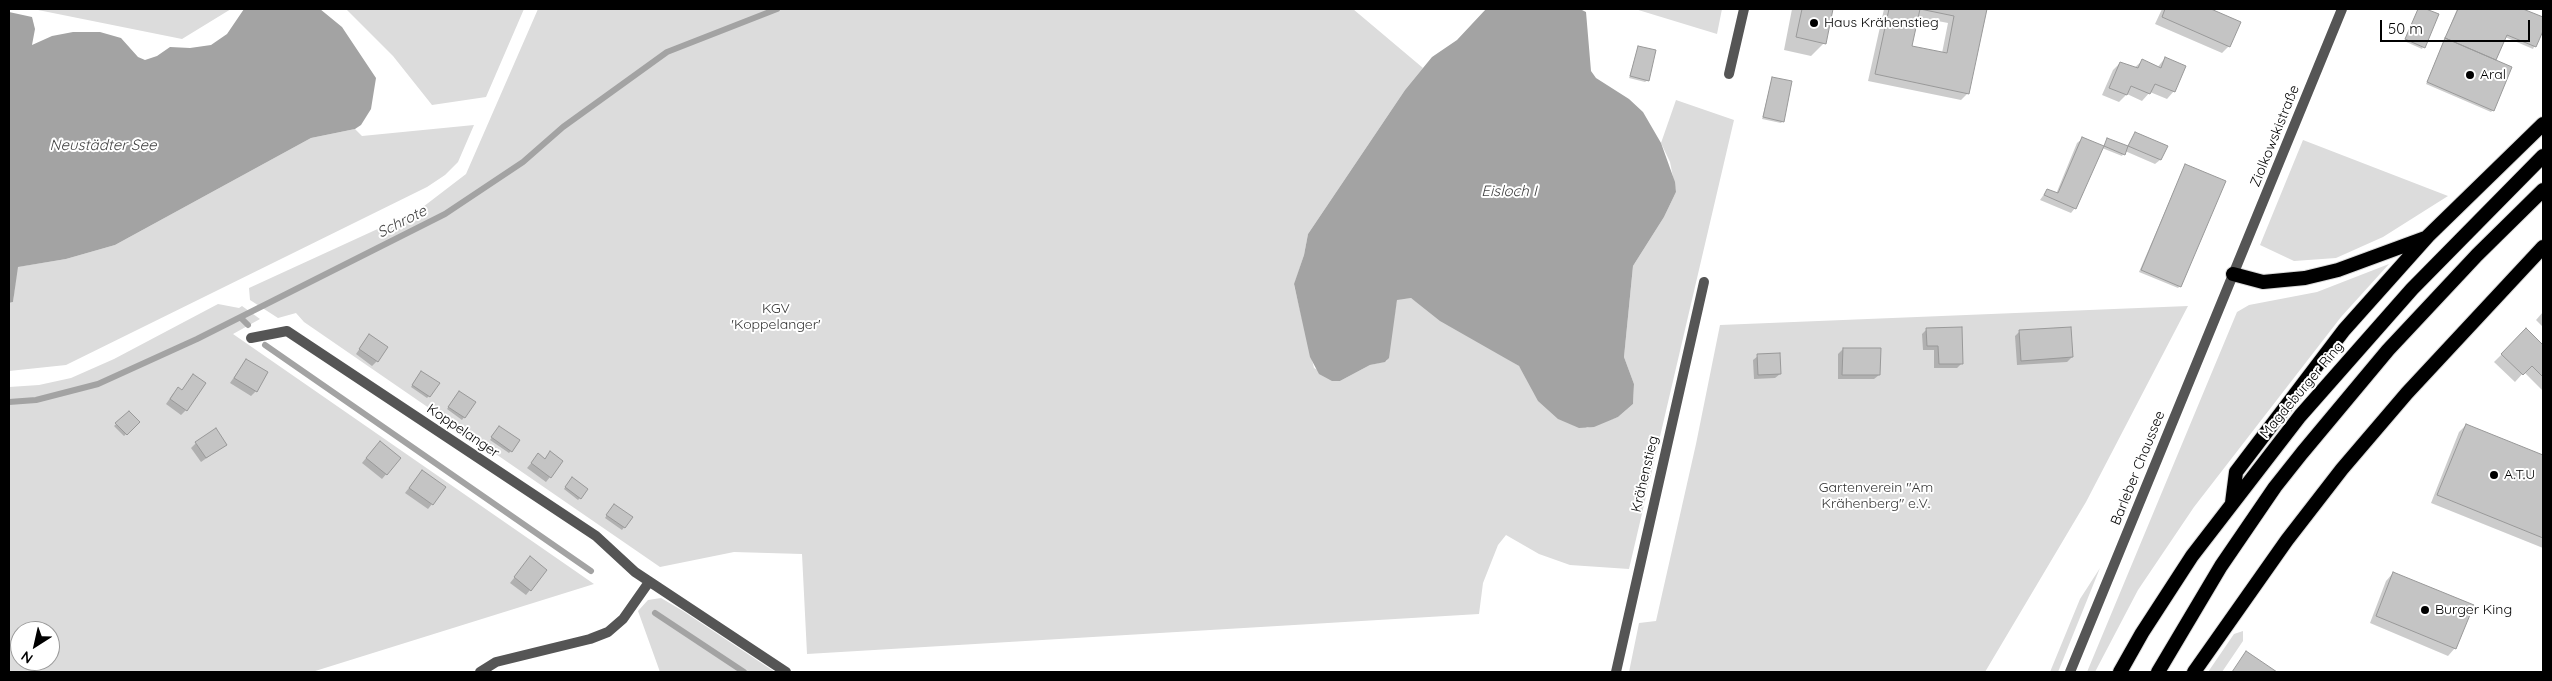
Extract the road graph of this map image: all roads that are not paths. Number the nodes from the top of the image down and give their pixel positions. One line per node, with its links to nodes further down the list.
1 (1744, 9): 3 (street)
2 (2342, 9): 9 (street, Ziolkowskistraße)
3 (1729, 74)
4 (2543, 124): 7 (highway)
5 (2543, 156): 12 (highway, Magdeburger Ring)
6 (2543, 190): 19 (highway)
7 (2428, 236): 9 (highway); 12 (highway)
8 (2543, 247): 20 (highway)
9 (2233, 274): 17 (street, Barleber Chaussee)
10 (1704, 282): 16 (street, Krähenstieg)
11 (251, 338): 13 (street, Koppelanger)
12 (2232, 503): 18 (highway, Magdeburger Ring)
13 (649, 582): 14 (street); 15 (street, Koppelanger)
14 (480, 672)
15 (786, 672)
16 (1616, 672)
17 (2070, 672)
18 (2120, 672)
19 (2158, 672)
20 (2194, 672)

